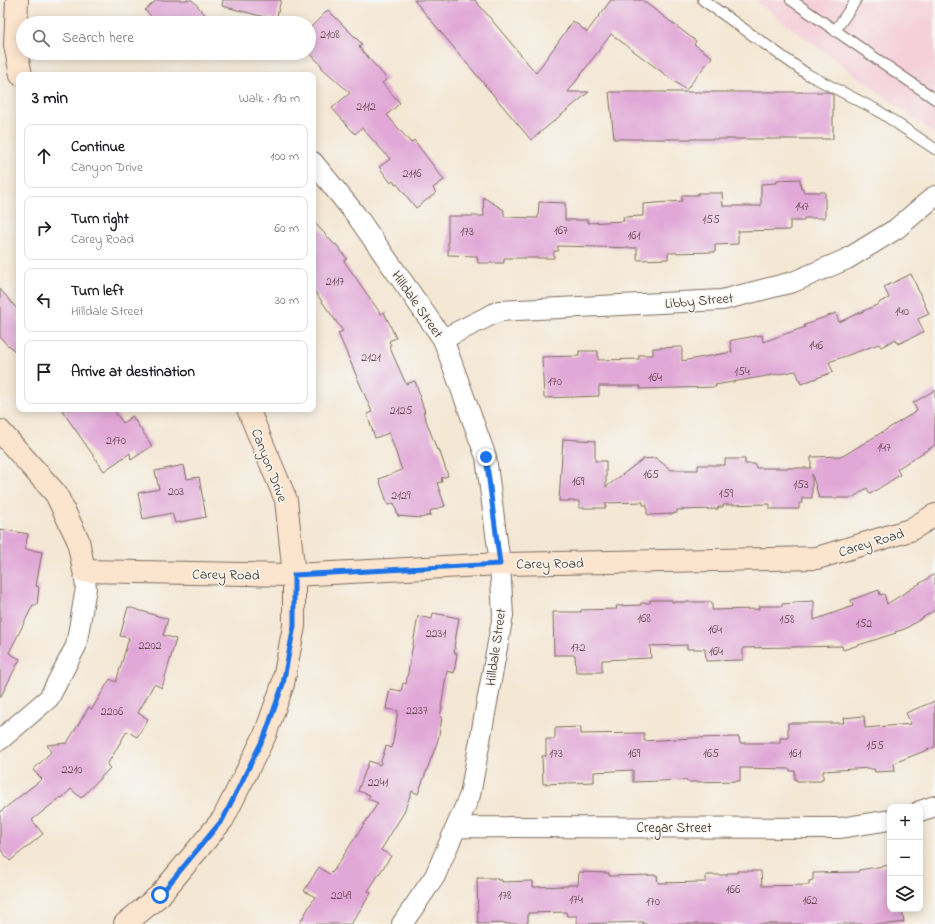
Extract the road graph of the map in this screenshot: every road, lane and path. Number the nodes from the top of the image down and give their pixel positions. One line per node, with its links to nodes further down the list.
1 (16, 0): 6 (street)
2 (703, 0): 10 (lane)
3 (791, 0): 5 (lane)
4 (856, 0): 5 (lane)
5 (835, 30): 9 (lane)
6 (16, 51)
7 (18, 60): 8 (street)
8 (20, 72)
9 (935, 100)
10 (935, 149)
11 (316, 166): 13 (street, Hilldale Street)
12 (935, 196): 13 (street, Libby Street)
13 (443, 339): 17 (street, Hilldale Street)
14 (249, 412): 19 (street, Canyon Drive)
15 (0, 431): 18 (street)
16 (935, 515): 17 (street, Carey Road)
17 (500, 564): 19 (street, Carey Road); 24 (street, Hilldale Street)
18 (84, 571): 19 (street, Carey Road); 20 (street)
19 (294, 575): 25 (street, Canyon Drive)
20 (0, 740)
21 (935, 806): 22 (street)
22 (923, 810)
23 (887, 820): 24 (street, Cregar Street)
24 (457, 827): 26 (street, Hilldale Street)
25 (125, 924)
26 (402, 924)

